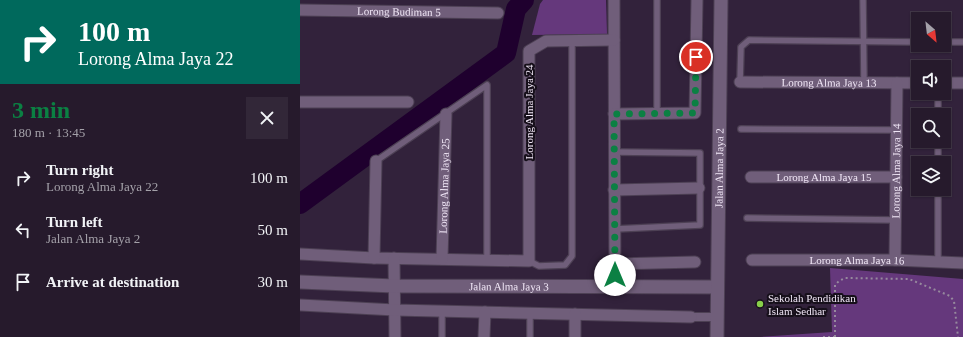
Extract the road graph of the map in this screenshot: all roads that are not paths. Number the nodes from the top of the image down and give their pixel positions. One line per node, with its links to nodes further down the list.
1 (614, 0): 9 (street)
2 (657, 0): 24 (lane)
3 (697, 0): 24 (street)
4 (721, 0): 52 (street, Jalan Alma Jaya 2)
5 (863, 0): 10 (lane)
6 (300, 10): 7 (street, Lorong Budiman 5)
7 (498, 13)
8 (572, 40): 9 (street, Lorong Alma Jaya 24); 44 (street, Lorong Alma Jaya 24); 44 (lane)
9 (614, 40): 23 (street)
10 (863, 41): 11 (lane); 14 (lane); 15 (lane)
11 (911, 42)
12 (951, 42): 13 (lane)
13 (963, 42)
14 (740, 82): 15 (street, Lorong Alma Jaya 13)
15 (864, 82): 16 (street, Lorong Alma Jaya 13)
16 (897, 82): 17 (street, Lorong Alma Jaya 13); 26 (street, Lorong Alma Jaya 14)
17 (911, 83)
18 (951, 83): 19 (street)
19 (963, 83)
20 (300, 102): 21 (street)
21 (408, 102)
22 (446, 114): 28 (lane); 40 (street, Lorong Alma Jaya 25); 41 (lane)
23 (614, 114): 24 (street); 27 (street)
24 (657, 114)
25 (741, 129): 26 (lane)
26 (896, 130): 30 (street, Lorong Alma Jaya 14)
27 (614, 152): 31 (lane); 32 (street)
28 (376, 161): 38 (street)
29 (751, 177): 30 (street, Lorong Alma Jaya 15)
30 (896, 177): 35 (street, Lorong Alma Jaya 14)
31 (699, 188): 32 (street); 36 (lane)
32 (614, 190): 36 (street)
33 (938, 196): 45 (lane)
34 (747, 218): 35 (lane)
35 (895, 220): 43 (street, Lorong Alma Jaya 14)
36 (614, 229): 48 (street)
37 (300, 254): 38 (street)
38 (374, 258): 39 (street)
39 (394, 258): 40 (street); 50 (street)
40 (442, 259): 41 (street)
41 (487, 260): 44 (street)
42 (752, 260): 43 (street, Lorong Alma Jaya 16)
43 (895, 260): 45 (street, Lorong Alma Jaya 16)
44 (530, 261)
45 (938, 261): 47 (street, Lorong Alma Jaya 16)
46 (695, 262): 48 (street)
47 (963, 263)
48 (615, 264): 51 (street)
49 (300, 282): 50 (street, Jalan Alma Jaya 3)
50 (394, 286): 51 (street, Jalan Alma Jaya 3); 54 (street)
51 (615, 286): 52 (street, Jalan Alma Jaya 3)
52 (717, 287): 60 (street, Jalan Alma Jaya 2)
53 (300, 305): 54 (street)
54 (395, 310): 55 (street); 61 (street)
55 (442, 311): 56 (street); 62 (lane)
56 (485, 312): 57 (street); 63 (street)
57 (530, 313): 58 (street); 64 (lane)
58 (575, 314): 59 (street); 65 (street)
59 (691, 317): 60 (street)
60 (717, 317): 66 (street, Jalan Alma Jaya 2)
61 (395, 337)
62 (442, 337)
63 (484, 337)
64 (530, 337)
65 (575, 337)
66 (717, 337)

